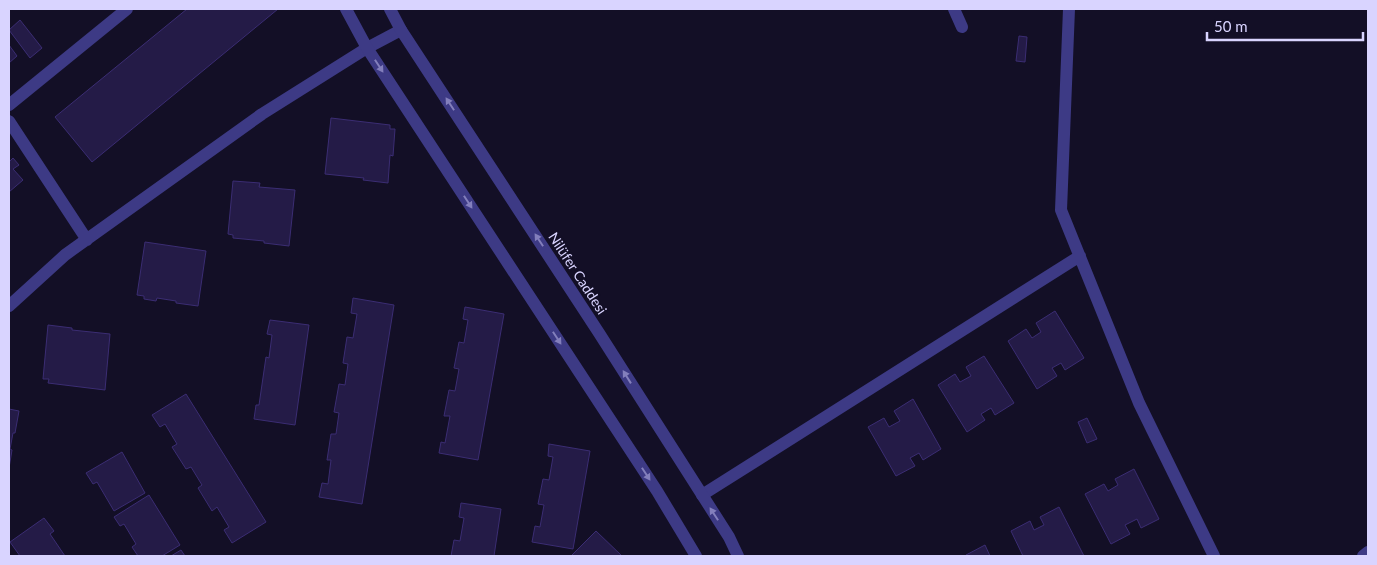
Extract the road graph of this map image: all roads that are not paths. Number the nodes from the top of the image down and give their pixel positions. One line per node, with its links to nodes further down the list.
1 (127, 9): 9 (street)
2 (346, 9): 8 (street)
3 (390, 9): 7 (street, Nilüfer Caddesi)
4 (954, 9): 6 (street)
5 (1069, 9): 12 (street)
6 (962, 27)
7 (402, 30): 8 (street); 14 (street, Nilüfer Caddesi, one-way to 7)
8 (367, 48): 11 (street); 16 (street, one-way to 16)
9 (9, 105)
10 (9, 121): 11 (street)
11 (87, 240): 13 (street)
12 (1080, 256): 14 (street); 18 (street)
13 (9, 306)
14 (702, 495): 17 (street, Nilüfer Caddesi, one-way to 14)
15 (1368, 552): 19 (street)
16 (696, 556)
17 (738, 556)
18 (1214, 556)
19 (1363, 556)

